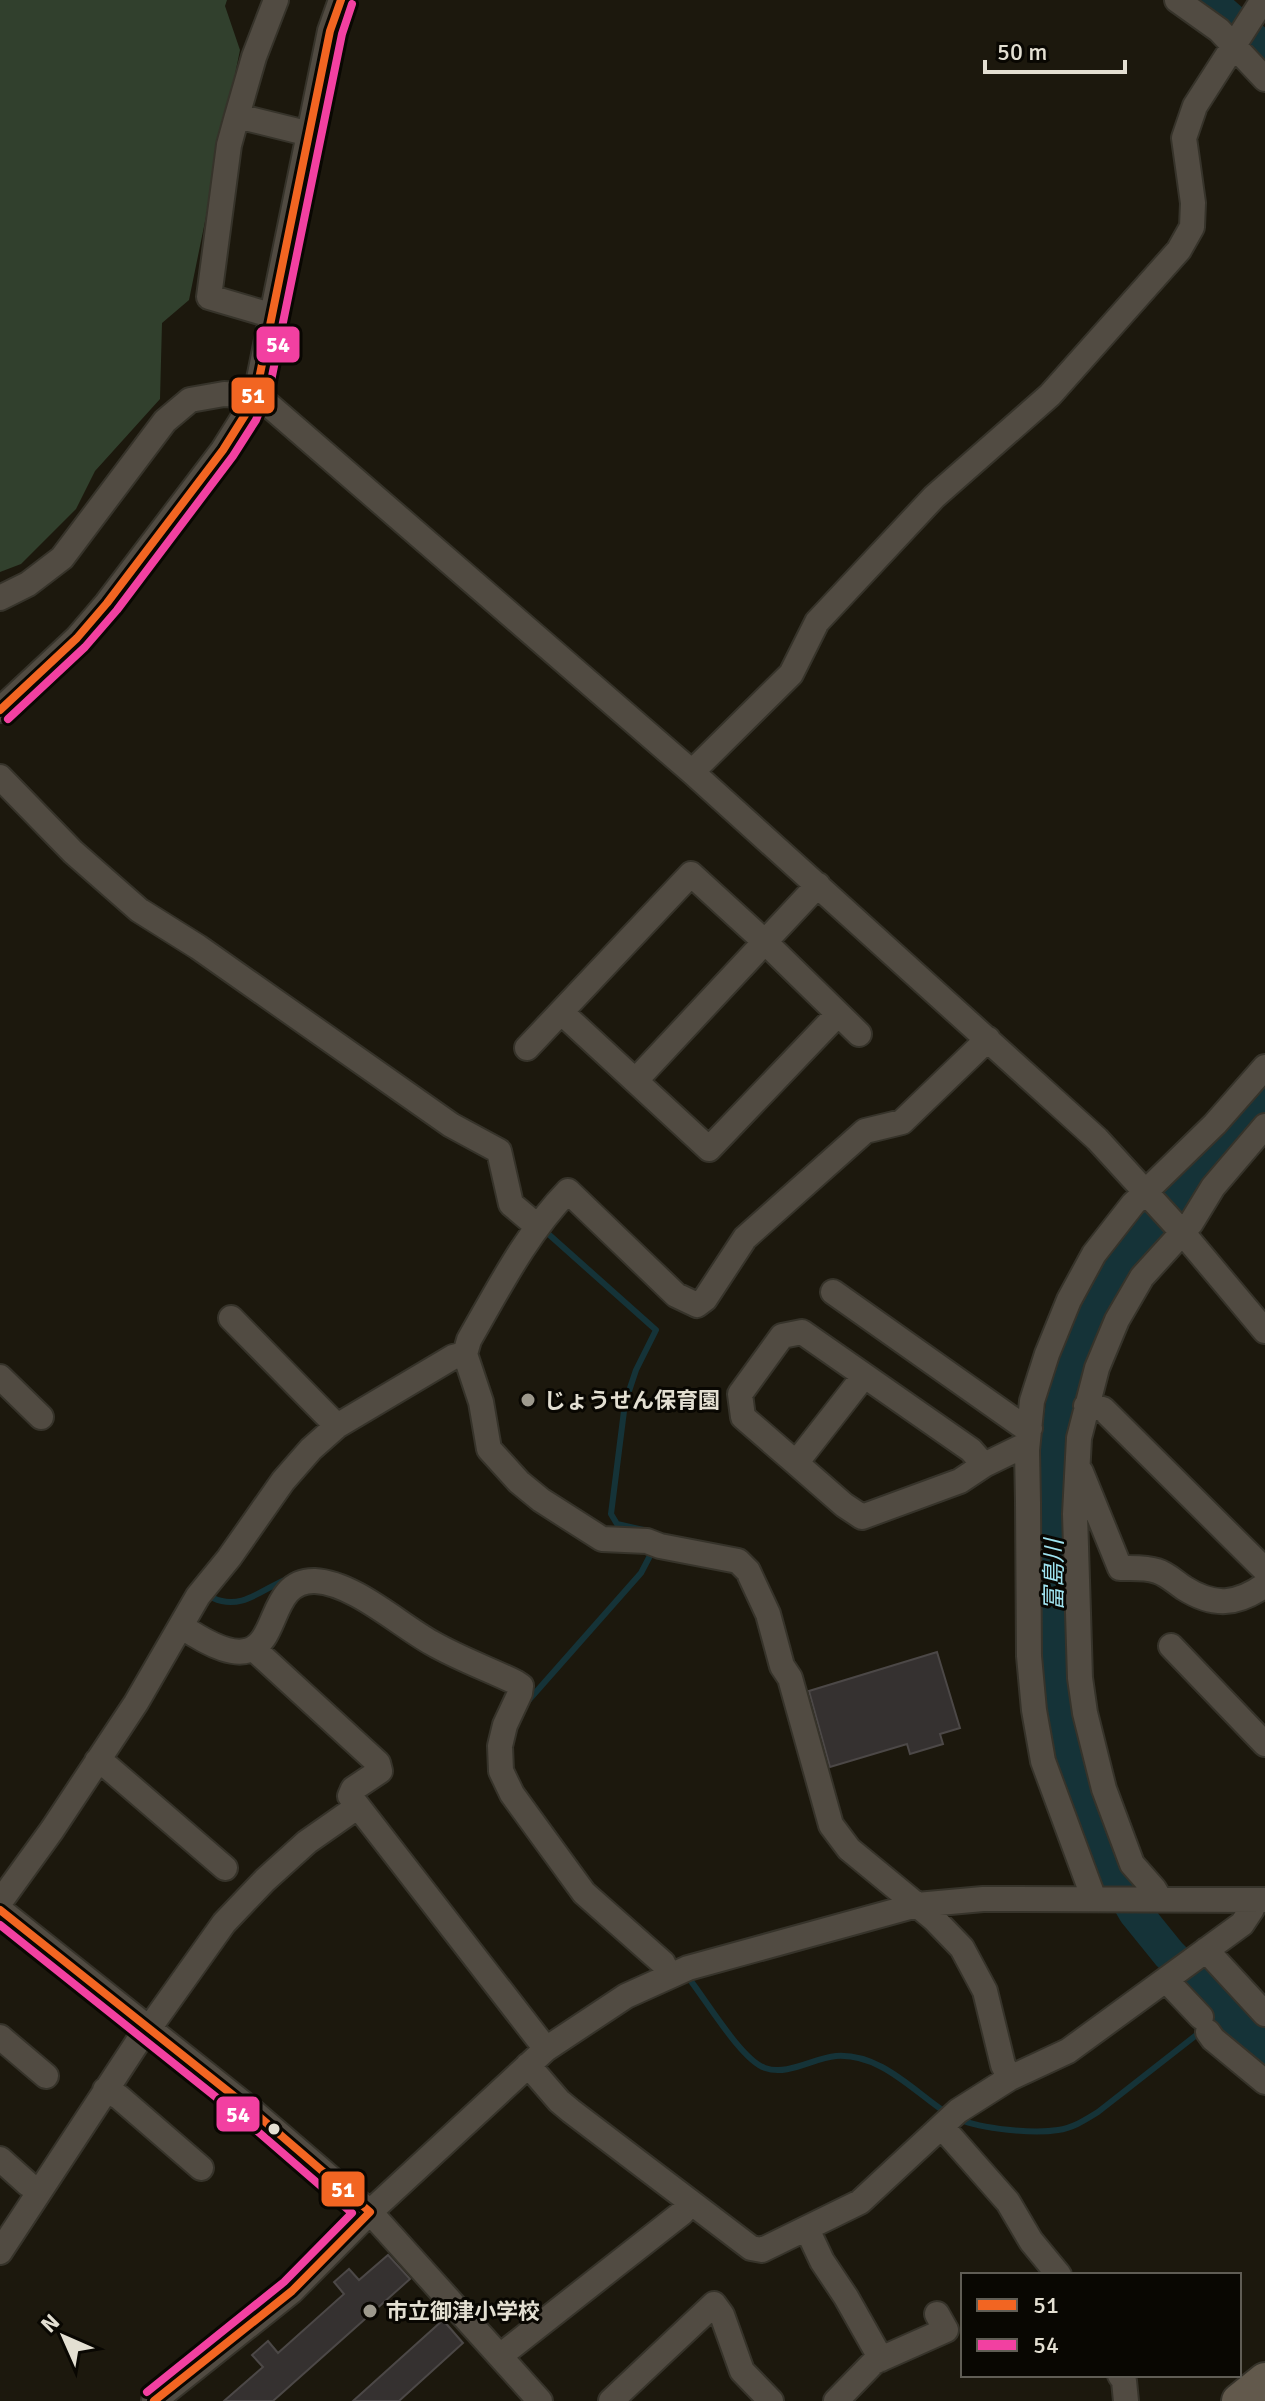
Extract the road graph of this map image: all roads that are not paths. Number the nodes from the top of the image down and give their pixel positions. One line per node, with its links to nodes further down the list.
1 (276, 0): 7 (street)
2 (341, 0): 8 (street)
3 (1177, 0): 5 (street)
4 (1259, 13): 5 (street)
5 (1235, 43): 6 (street); 13 (street)
6 (1265, 79)
7 (237, 116): 8 (street); 9 (street)
8 (310, 134): 9 (street)
9 (273, 313): 10 (street)
10 (253, 396): 11 (street); 12 (street); 13 (street)
11 (0, 598)
12 (0, 710)
13 (692, 772): 15 (street)
14 (0, 777): 26 (street)
15 (818, 885): 16 (street); 20 (street)
16 (765, 942): 17 (street); 18 (street); 23 (street)
17 (561, 1012): 21 (street); 23 (street)
18 (838, 1014): 19 (street); 23 (street)
19 (859, 1034)
20 (988, 1039): 25 (street); 26 (street)
21 (527, 1048)
22 (1265, 1067): 25 (street)
23 (636, 1080)
24 (1265, 1126): 27 (street)
25 (1148, 1194): 27 (street); 37 (street)
26 (537, 1226): 31 (street)
27 (1179, 1229): 30 (street); 34 (street)
28 (833, 1292): 37 (street)
29 (231, 1318): 36 (street)
30 (1265, 1331)
31 (465, 1354): 36 (street); 54 (street)
32 (864, 1376): 38 (street); 38 (street); 39 (street)
33 (0, 1377): 35 (street)
34 (1086, 1406): 40 (street); 41 (street)
35 (41, 1417)
36 (337, 1426): 43 (street)
37 (1029, 1439): 39 (street); 50 (street)
38 (796, 1463): 39 (street)
39 (984, 1465)
40 (1076, 1468): 42 (street); 51 (street)
41 (1265, 1570)
42 (1265, 1585)
43 (181, 1626): 45 (street); 47 (street)
44 (1171, 1646): 46 (street)
45 (254, 1649): 48 (street); 57 (street)
46 (1265, 1744)
47 (97, 1761): 49 (street); 53 (street)
48 (357, 1807): 60 (street); 62 (street)
49 (225, 1868)
50 (1100, 1899): 51 (street); 54 (street)
51 (1155, 1899): 52 (street)
52 (1259, 1900): 56 (street)
53 (0, 1902)
54 (917, 1905): 57 (street); 65 (street)
55 (0, 1910): 60 (street)
56 (1203, 1953): 58 (street); 59 (street)
57 (669, 1976): 62 (street)
58 (1168, 1979): 65 (street); 66 (street)
59 (1265, 2014)
60 (148, 2028): 67 (street); 73 (street)
61 (0, 2037): 64 (street)
62 (546, 2049): 63 (street)
63 (528, 2065): 72 (street); 73 (street)
64 (46, 2076)
65 (1010, 2078): 68 (street)
66 (1265, 2082)
67 (105, 2090): 70 (street); 71 (street)
68 (942, 2127): 74 (street); 76 (street)
69 (0, 2159): 71 (street)
70 (201, 2168)
71 (40, 2190): 75 (street)
72 (691, 2203): 74 (street); 78 (street)
73 (370, 2212): 78 (street); 83 (street)
74 (807, 2229): 79 (street)
75 (0, 2252)
76 (1057, 2273)
77 (937, 2314): 79 (street)
78 (500, 2356): 84 (street)
79 (881, 2359): 82 (street)
80 (1121, 2377): 87 (street)
81 (1265, 2380): 88 (highway)
82 (845, 2398)
83 (154, 2401)
84 (540, 2401)
85 (611, 2401): 86 (street)
86 (771, 2401)
87 (1126, 2401)
88 (1239, 2401)

